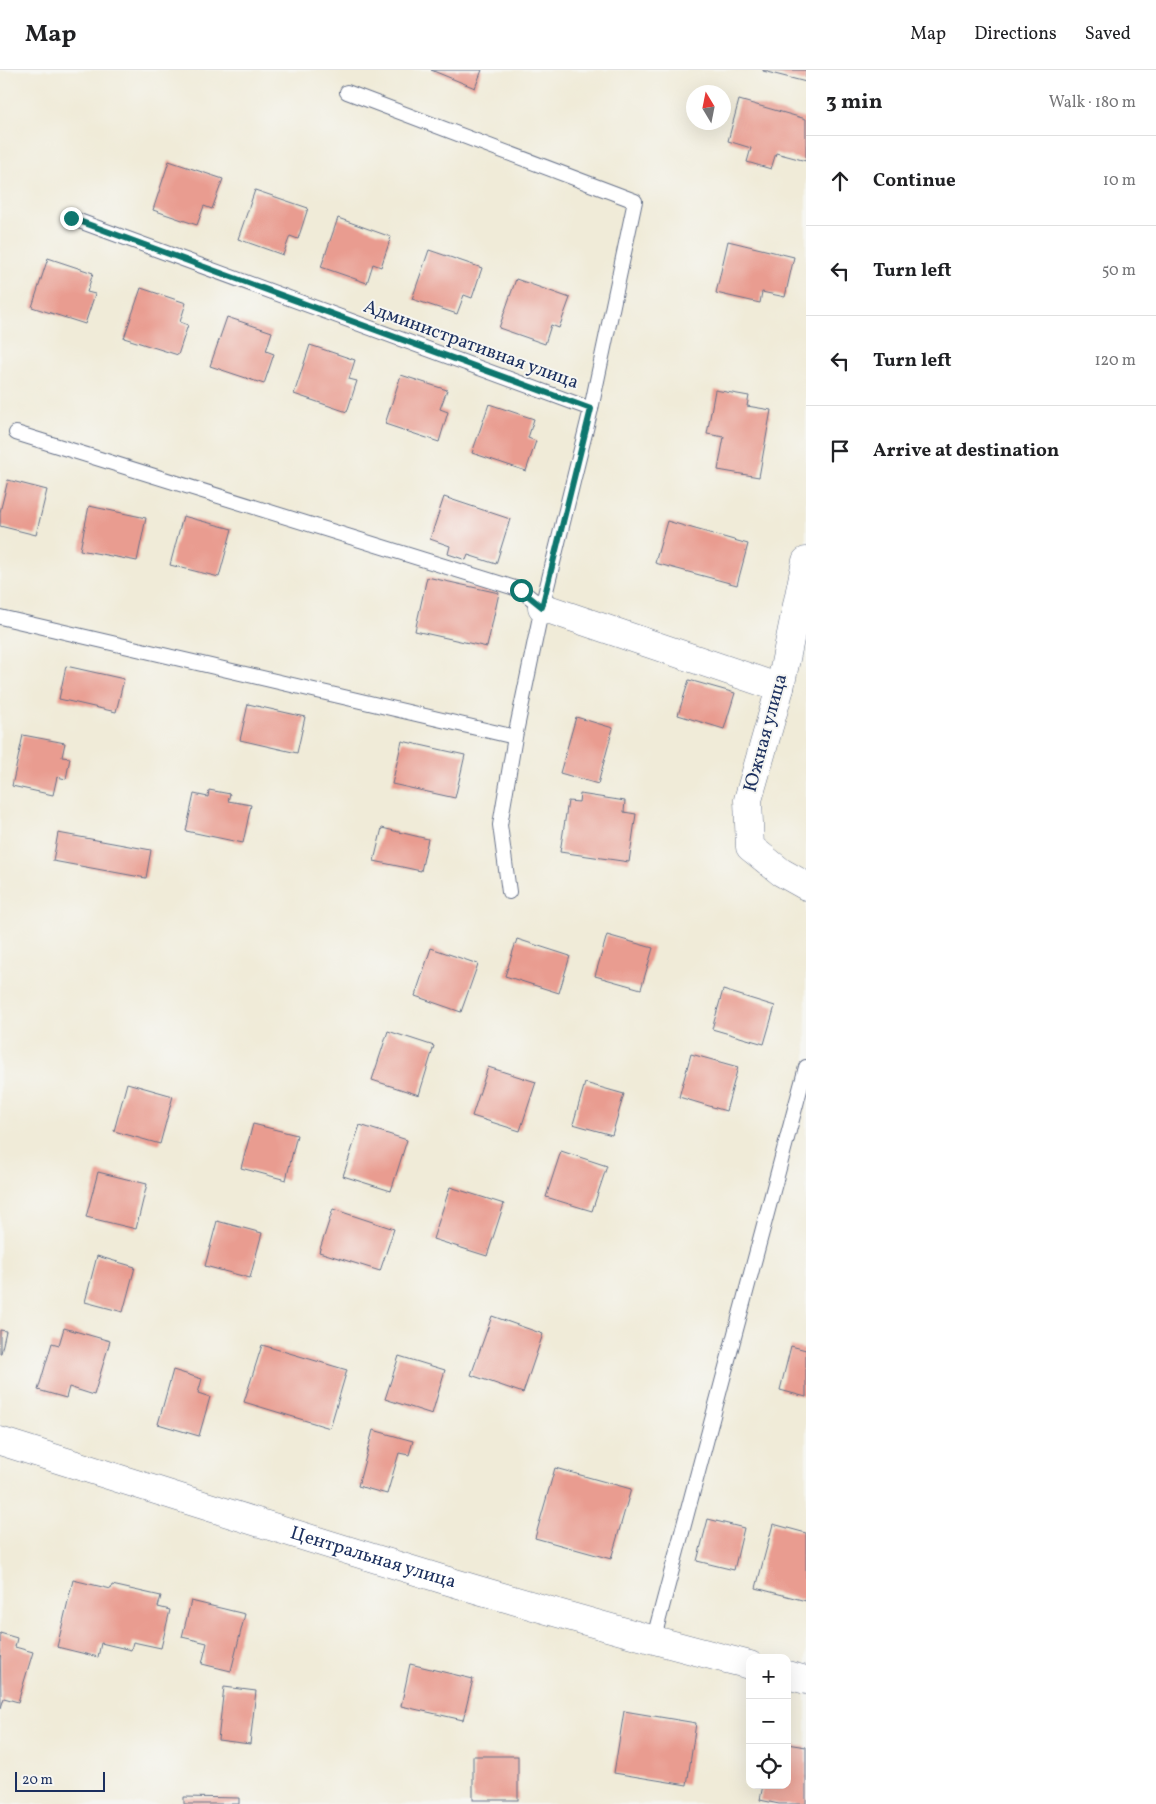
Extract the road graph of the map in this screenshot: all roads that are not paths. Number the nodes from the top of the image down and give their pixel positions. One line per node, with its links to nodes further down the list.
1 (347, 92): 3 (lane)
2 (71, 218): 3 (lane, Административная улица)
3 (591, 409): 6 (lane, Административная улица)
4 (16, 433): 6 (lane)
5 (806, 561): 8 (street, Южная улица)
6 (542, 607): 8 (street); 9 (lane, Административная улица)
7 (0, 617): 9 (lane)
8 (780, 688): 10 (street, Южная улица)
9 (515, 738): 11 (lane, Административная улица)
10 (806, 886)
11 (509, 892)
12 (806, 1067): 14 (lane)
13 (0, 1442): 14 (street, Центральная улица)
14 (653, 1641): 15 (street, Центральная улица)
15 (746, 1664)
16 (791, 1676): 17 (street)
17 (806, 1680)

